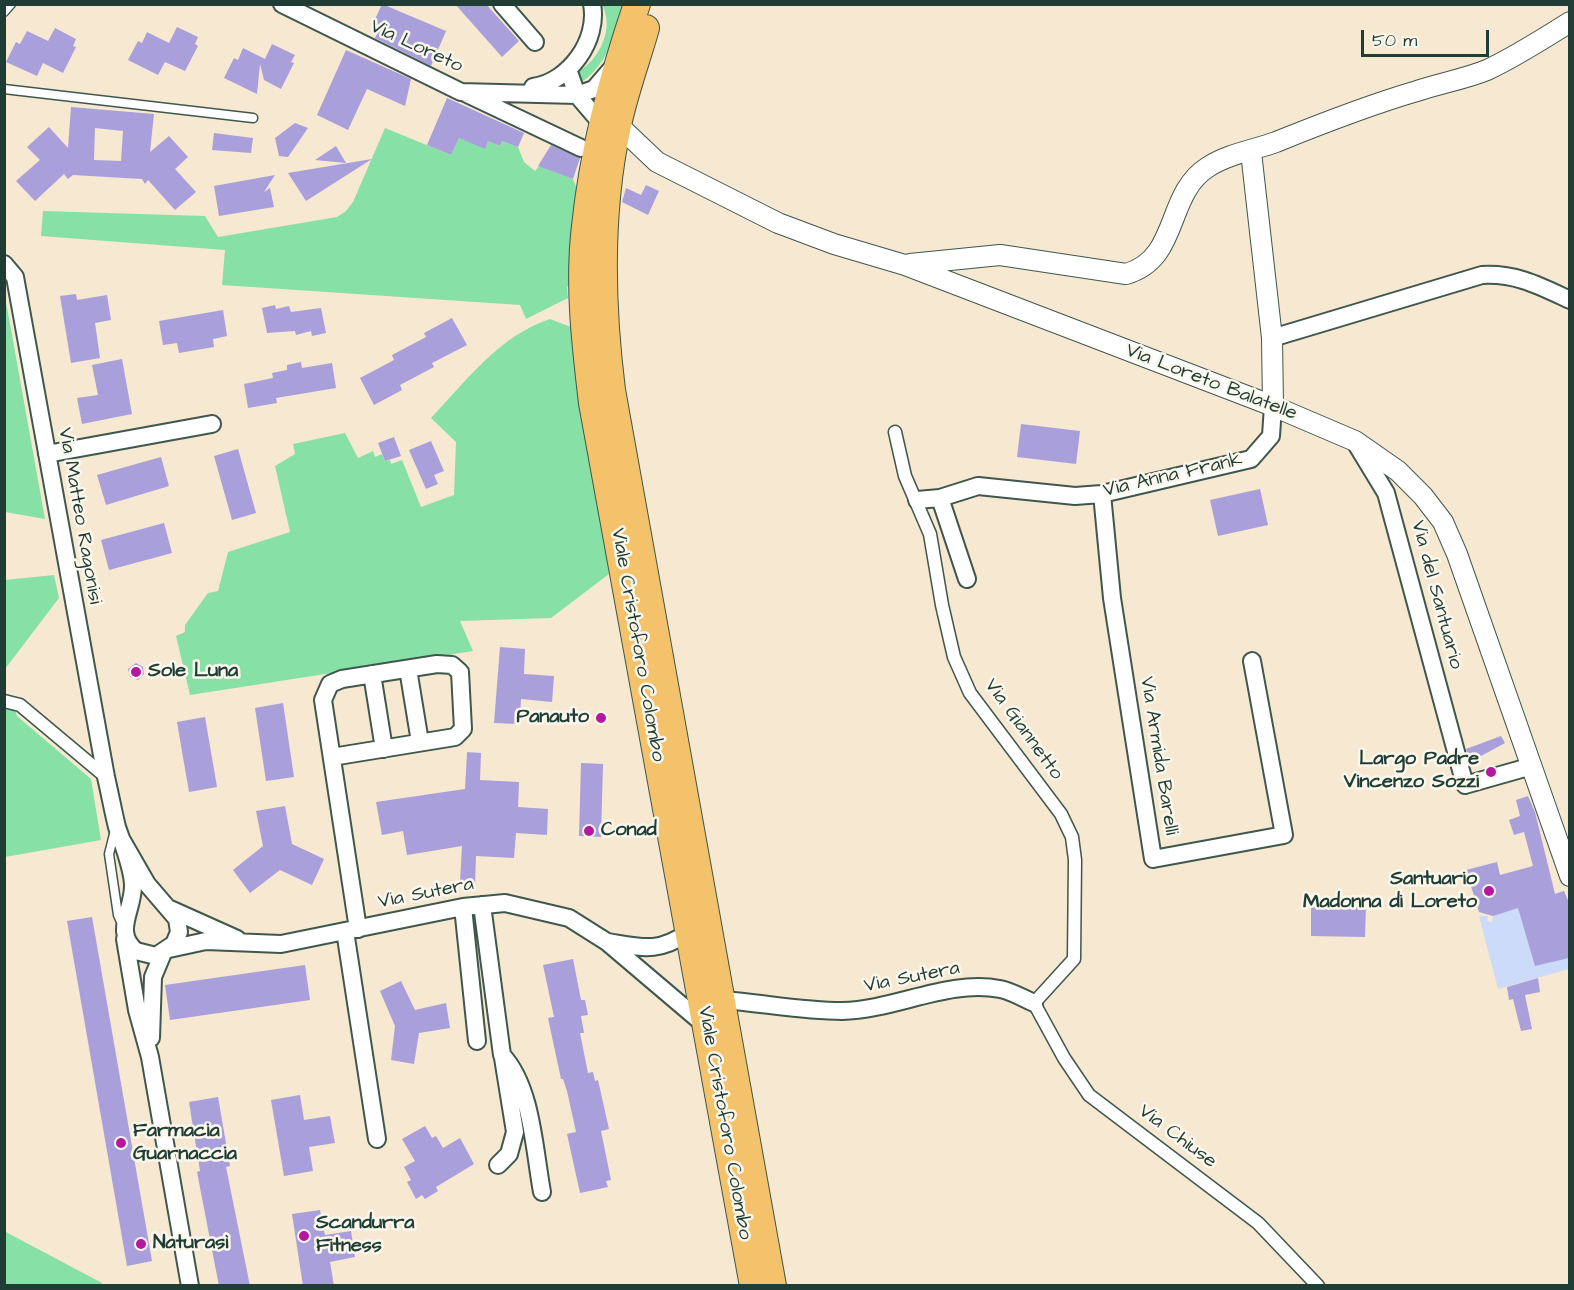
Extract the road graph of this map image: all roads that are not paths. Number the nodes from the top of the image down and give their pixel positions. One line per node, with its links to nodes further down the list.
1 (11, 4): 7 (lane)
2 (282, 4): 14 (street, Via Loreto)
3 (502, 4): 9 (street)
4 (592, 4): 11 (street)
5 (636, 4): 10 (main road, Viale Cristoforo Colombo)
6 (653, 4): 17 (main road, Viale Cristoforo Colombo)
7 (4, 12)
8 (1569, 22): 19 (street)
9 (535, 42)
10 (617, 62): 15 (street); 17 (main road, Viale Cristoforo Colombo)
11 (568, 69): 13 (street); 15 (street)
12 (4, 89): 16 (lane)
13 (508, 91): 14 (street, Via Loreto); 15 (street, Via Loreto)
14 (461, 92): 18 (street)
15 (577, 95): 17 (street)
16 (253, 118)
17 (609, 124): 21 (street, Via Loreto Balatelle); 49 (main road, Viale Cristoforo Colombo); 53 (main road, Viale Cristoforo Colombo)
18 (580, 148)
19 (1251, 152): 21 (street); 23 (street, Via Anna Frank)
20 (5, 264): 28 (street, Via Matteo Ragonisi)
21 (905, 265): 24 (street, Via Loreto Balatelle)
22 (1569, 300): 23 (street)
23 (1272, 338): 24 (street, Via Anna Frank)
24 (1273, 406): 27 (street, Via Loreto Balatelle); 29 (street, Via Anna Frank)
25 (212, 424): 28 (street)
26 (895, 432): 31 (street, Via Giannetto)
27 (1355, 441): 40 (street, Via Loreto Balatelle); 40 (street, Via del Santuario)
28 (47, 454): 41 (street, Via Matteo Ragonisi)
29 (1102, 494): 30 (street, Via Anna Frank); 33 (street, Via Armida Barelli)
30 (939, 498): 31 (street, Via Anna Frank); 32 (street)
31 (917, 500): 54 (street, Via Giannetto)
32 (967, 579)
33 (1252, 661)
34 (408, 669): 35 (street); 37 (street); 37 (street)
35 (372, 674): 38 (street); 39 (street)
36 (4, 701): 41 (street)
37 (420, 742): 38 (street)
38 (384, 748): 39 (street)
39 (332, 757): 48 (street)
40 (1532, 766): 43 (street, Via Loreto Balatelle)
41 (106, 777): 42 (street)
42 (118, 831): 45 (street); 47 (street)
43 (1569, 876)
44 (482, 905): 46 (street, Via Sutera); 50 (street, Via Sutera); 57 (street)
45 (167, 906): 47 (street); 51 (street); 52 (street)
46 (463, 907): 48 (street, Via Sutera); 56 (street)
47 (125, 924): 52 (street); 58 (street)
48 (352, 930): 51 (street, Via Sutera); 59 (street)
49 (689, 932): 50 (street); 55 (main road, Viale Cristoforo Colombo)
50 (607, 942): 55 (street, Via Sutera)
51 (246, 943): 52 (street, Via Sutera)
52 (166, 951): 58 (street)
53 (723, 1000): 54 (street, Via Sutera); 64 (main road, Viale Cristoforo Colombo)
54 (1034, 1003): 65 (street, Via Chiuse)
55 (708, 1027): 63 (main road, Viale Cristoforo Colombo)
56 (477, 1041)
57 (502, 1054): 60 (street); 61 (street)
58 (150, 1057): 62 (street)
59 (377, 1139)
60 (498, 1166)
61 (542, 1192)
62 (188, 1282)
63 (753, 1286)
64 (773, 1286)
65 (1318, 1286)

